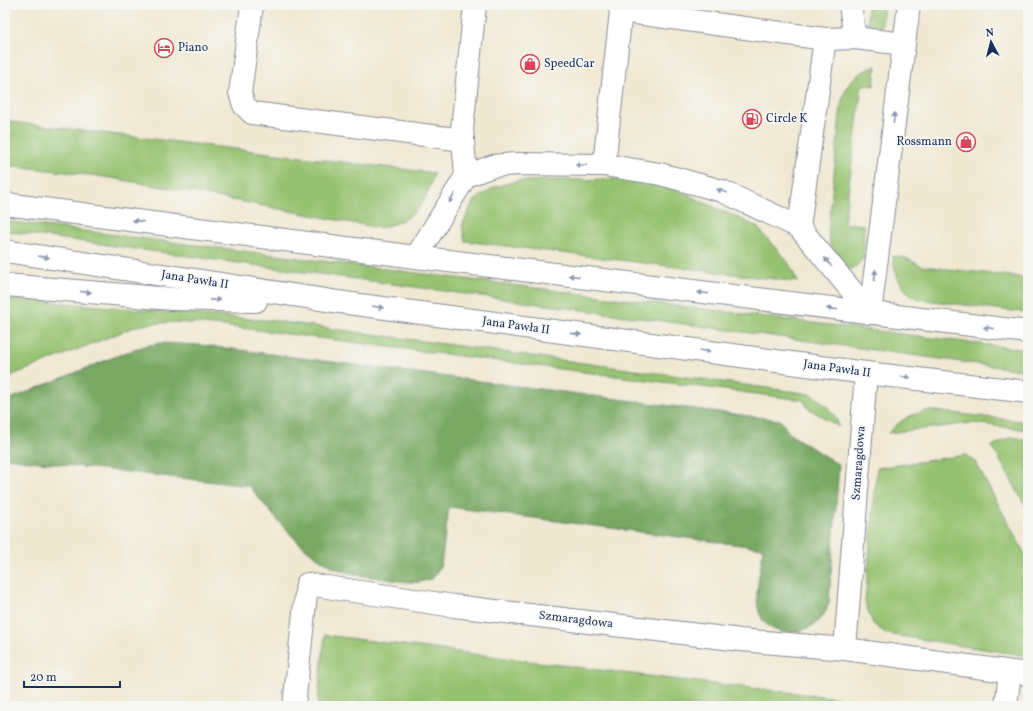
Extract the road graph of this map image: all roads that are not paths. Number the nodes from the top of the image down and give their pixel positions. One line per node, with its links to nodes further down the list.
1 (252, 5): 9 (main road)
2 (475, 5): 9 (main road)
3 (850, 5): 6 (main road)
4 (909, 5): 8 (main road)
5 (620, 8): 7 (main road); 10 (main road)
6 (855, 38): 7 (main road); 8 (main road)
7 (825, 39): 13 (main road)
8 (904, 44): 18 (main road, one-way to 8)
9 (463, 140): 11 (main road)
10 (604, 165): 11 (main road, one-way to 11); 13 (main road, one-way to 10)
11 (466, 176): 15 (main road, one-way to 15)
12 (5, 204): 15 (main road, one-way to 12)
13 (799, 227): 18 (main road, one-way to 13)
14 (5, 251): 17 (main road, Jana Pawła II, one-way to 17)
15 (416, 256): 18 (main road, one-way to 15)
16 (5, 285): 17 (main road, one-way to 17)
17 (339, 302): 20 (main road, Jana Pawła II, one-way to 20)
18 (870, 314): 19 (main road, one-way to 18)
19 (1028, 332)
20 (866, 373): 21 (main road, Jana Pawła II, one-way to 21); 22 (main road, Szmaragdowa)
21 (1028, 392)
22 (845, 649): 23 (main road, Szmaragdowa); 24 (main road, Szmaragdowa)
23 (1019, 673): 25 (main road)
24 (294, 706)
25 (1006, 706)

